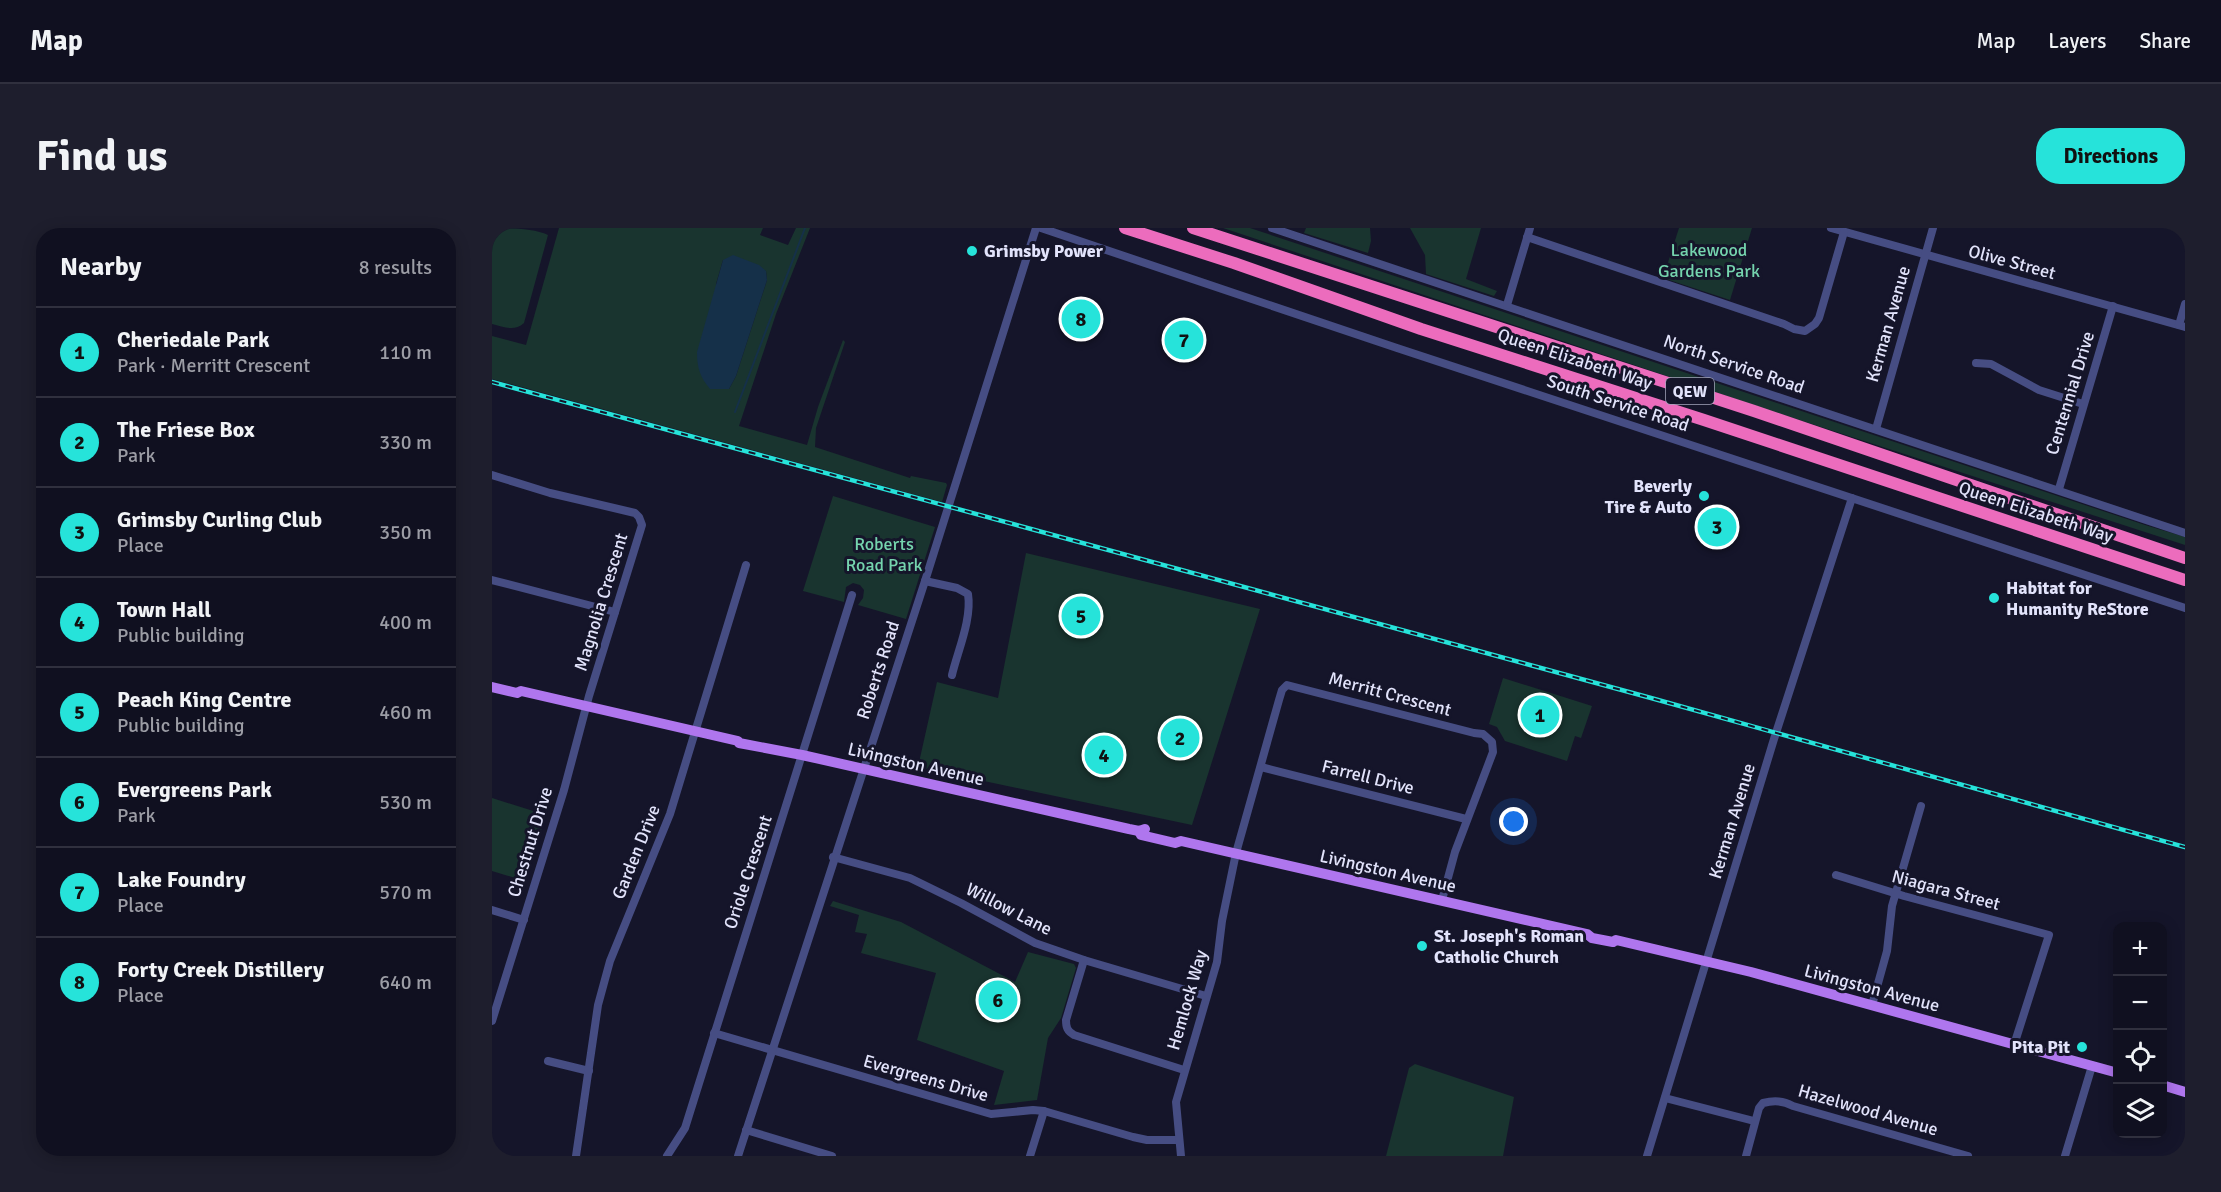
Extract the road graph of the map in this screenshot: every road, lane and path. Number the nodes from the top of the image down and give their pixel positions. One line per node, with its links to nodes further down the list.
1 (1036, 228): 27 (street, Roberts Road)
2 (1041, 228): 21 (street, South Service Road)
3 (1125, 228): 26 (highway, Queen Elizabeth Way / QEW)
4 (1193, 228): 23 (highway, Queen Elizabeth Way / QEW)
5 (1272, 228): 13 (street, North Service Road)
6 (1530, 228): 10 (street)
7 (1831, 228): 9 (street, Olive Street)
8 (1933, 228): 11 (street, Kerman Avenue)
9 (1844, 232): 10 (street); 11 (street, Olive Street)
10 (1527, 237): 13 (street)
11 (1925, 255): 14 (street, Olive Street); 18 (street, Kerman Avenue)
12 (2185, 304): 15 (street)
13 (1507, 305): 18 (street, North Service Road)
14 (2114, 306): 15 (street, Olive Street); 17 (street, Centennial Drive)
15 (2182, 326)
16 (1976, 363): 17 (street)
17 (2083, 404): 20 (street, Centennial Drive)
18 (1876, 429): 20 (street, North Service Road)
19 (492, 474): 30 (street, Magnolia Crescent)
20 (2059, 489): 22 (street, North Service Road)
21 (1852, 498): 29 (street, South Service Road); 50 (street, Kerman Avenue)
22 (2185, 532)
23 (2185, 558)
24 (746, 565): 36 (street, Garden Drive)
25 (492, 580): 30 (street)
26 (2185, 580)
27 (925, 581): 31 (street); 39 (street, Roberts Road)
28 (852, 595): 37 (street, Oriole Crescent)
29 (2185, 608)
30 (615, 612): 35 (street, Magnolia Crescent)
31 (952, 675)
32 (492, 682): 34 (main road, Livingston Avenue)
33 (492, 687): 34 (main road, Livingston Avenue)
34 (521, 691): 35 (main road, Livingston Avenue)
35 (586, 706): 36 (main road, Livingston Avenue); 48 (street, Chestnut Drive)
36 (696, 731): 37 (main road, Livingston Avenue); 61 (street, Garden Drive)
37 (802, 755): 39 (main road, Livingston Avenue); 55 (street, Oriole Crescent)
38 (1261, 767): 41 (street, Farrell Drive); 41 (street, Merritt Crescent); 42 (street, Merritt Crescent)
39 (863, 768): 42 (main road, Livingston Avenue); 43 (street, Roberts Road)
40 (1921, 806): 45 (street)
41 (1466, 819): 46 (street, Merritt Crescent)
42 (1236, 853): 46 (main road, Livingston Avenue); 52 (street, Hemlock Way)
43 (833, 857): 49 (street, Willow Lane); 57 (street, Roberts Road)
44 (1836, 875): 45 (street, Niagara Street)
45 (1896, 893): 53 (street); 56 (street, Niagara Street)
46 (1442, 900): 50 (main road, Livingston Avenue)
47 (492, 910): 48 (street)
48 (524, 920): 51 (street, Chestnut Drive)
49 (1084, 960): 52 (street, Willow Lane); 60 (street)
50 (1707, 961): 53 (main road, Livingston Avenue); 65 (street, Kerman Avenue)
51 (496, 993): 54 (street, Chestnut Drive)
52 (1206, 996): 60 (street, Hemlock Way)
53 (1872, 1005): 56 (main road, Livingston Avenue)
54 (492, 1021)
55 (714, 1034): 57 (street, Evergreens Drive); 71 (street, Oriole Crescent)
56 (2014, 1045): 59 (main road, Livingston Avenue)
57 (772, 1050): 66 (street, Evergreens Drive); 68 (street, Roberts Road)
58 (548, 1061): 61 (street)
59 (2092, 1066): 62 (main road, Livingston Avenue); 79 (street)
60 (1184, 1070): 69 (street, Hemlock Way)
61 (589, 1071): 70 (street, Garden Drive)
62 (2113, 1072)
63 (2167, 1086): 64 (main road)
64 (2185, 1092)
65 (1665, 1098): 67 (street); 76 (street, Kerman Avenue)
66 (1044, 1111): 69 (street, Evergreens Drive); 74 (street)
67 (1754, 1121): 77 (street); 78 (street, Hazelwood Avenue)
68 (746, 1130): 72 (street, Roberts Road); 73 (street)
69 (1178, 1140): 75 (street, Hemlock Way)
70 (576, 1156)
71 (667, 1156)
72 (738, 1156)
73 (832, 1156)
74 (1030, 1156)
75 (1181, 1156)
76 (1647, 1156)
77 (1746, 1156)
78 (1968, 1156)
79 (2066, 1156)

